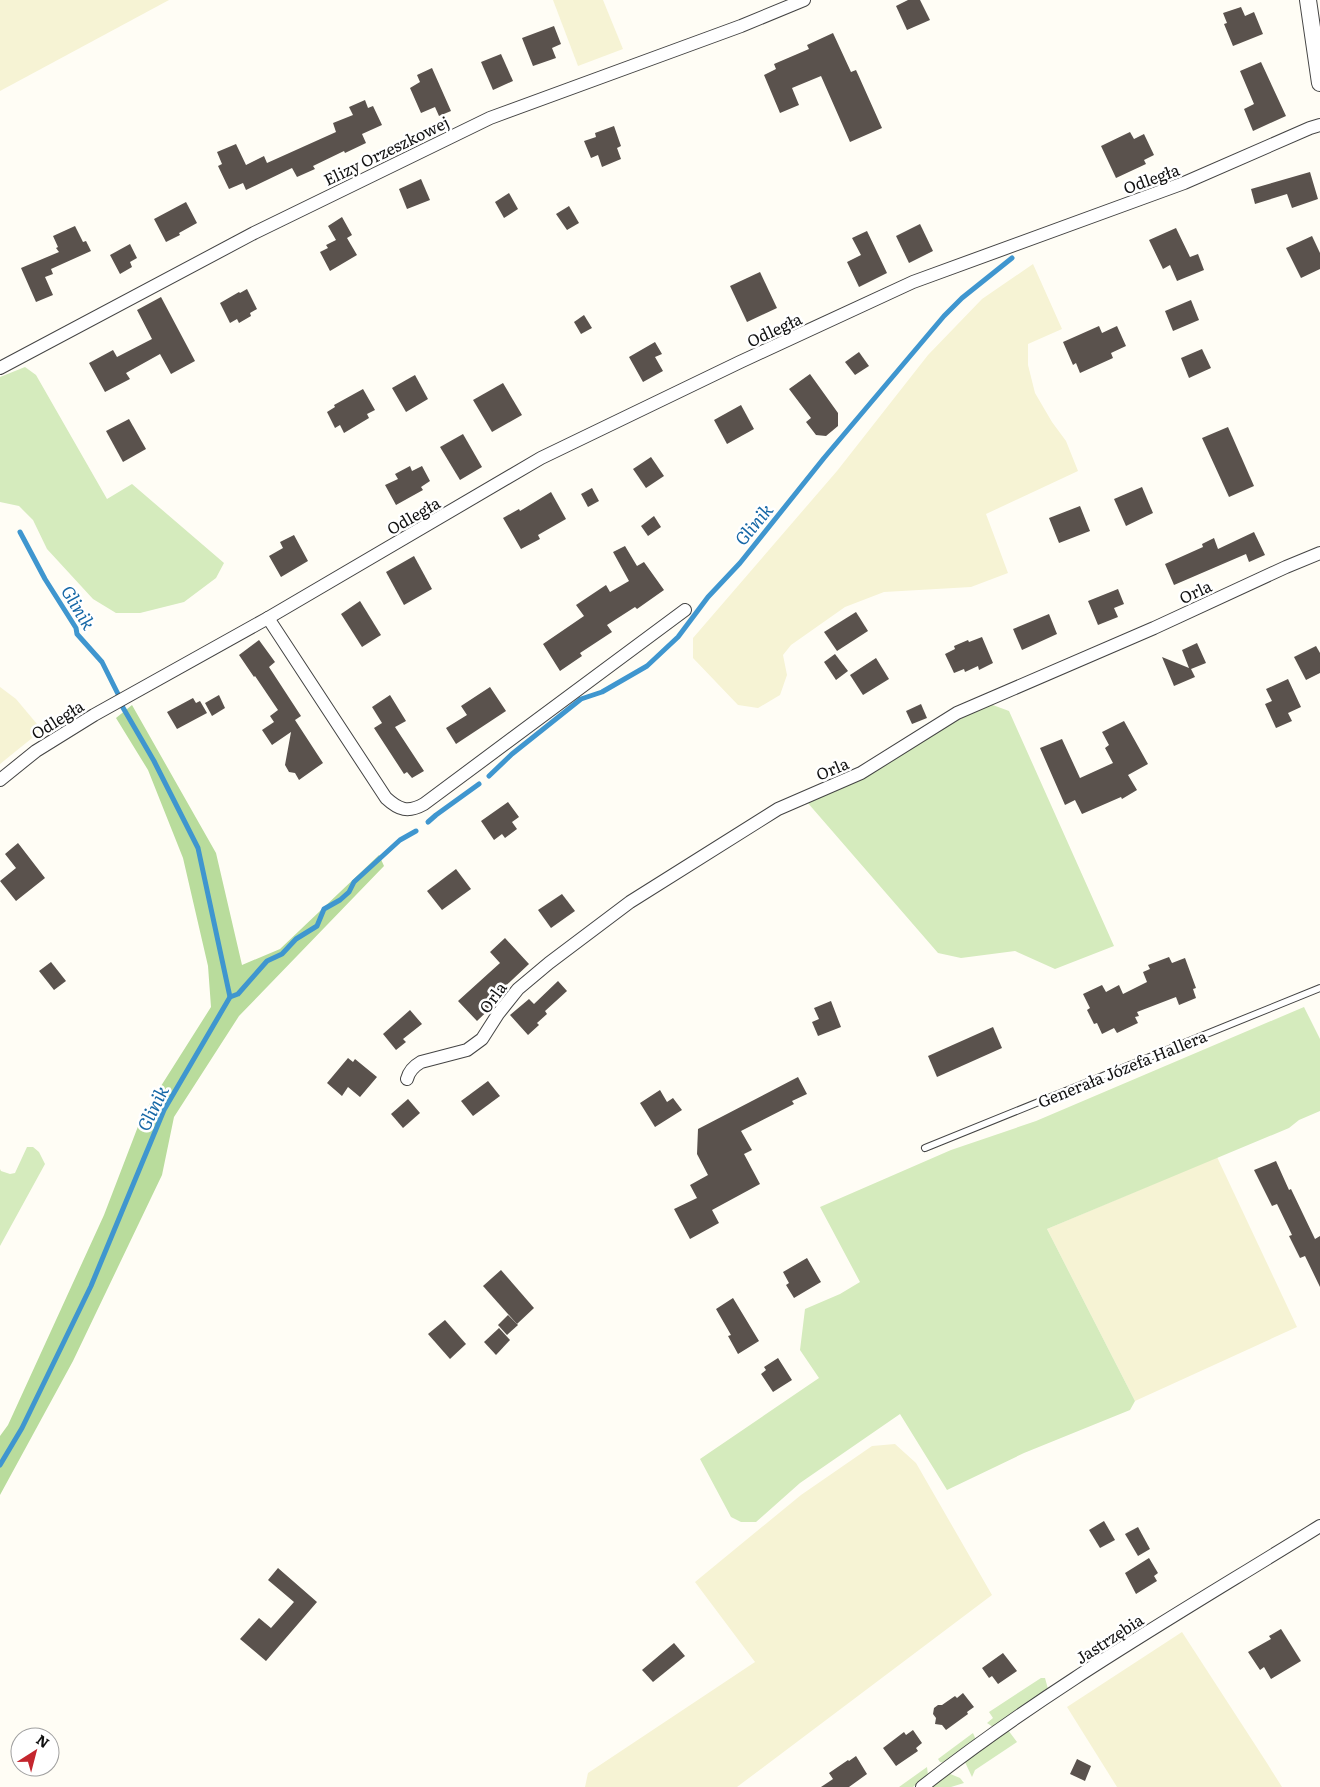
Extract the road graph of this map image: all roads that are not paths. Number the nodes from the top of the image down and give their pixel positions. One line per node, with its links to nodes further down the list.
1 (804, 0): 5 (street, Elizy Orzeszkowej)
2 (1308, 0): 3 (street)
3 (1320, 83)
4 (1320, 125): 8 (street, Odległa)
5 (0, 368)
6 (1320, 553): 11 (street, Orla)
7 (685, 610): 8 (street)
8 (268, 618): 9 (street, Odległa)
9 (0, 780)
10 (1320, 988): 12 (lane, Generała Józefa Hallera)
11 (407, 1079)
12 (925, 1148)
13 (1320, 1526): 14 (street, Jastrzębia)
14 (922, 1787)

